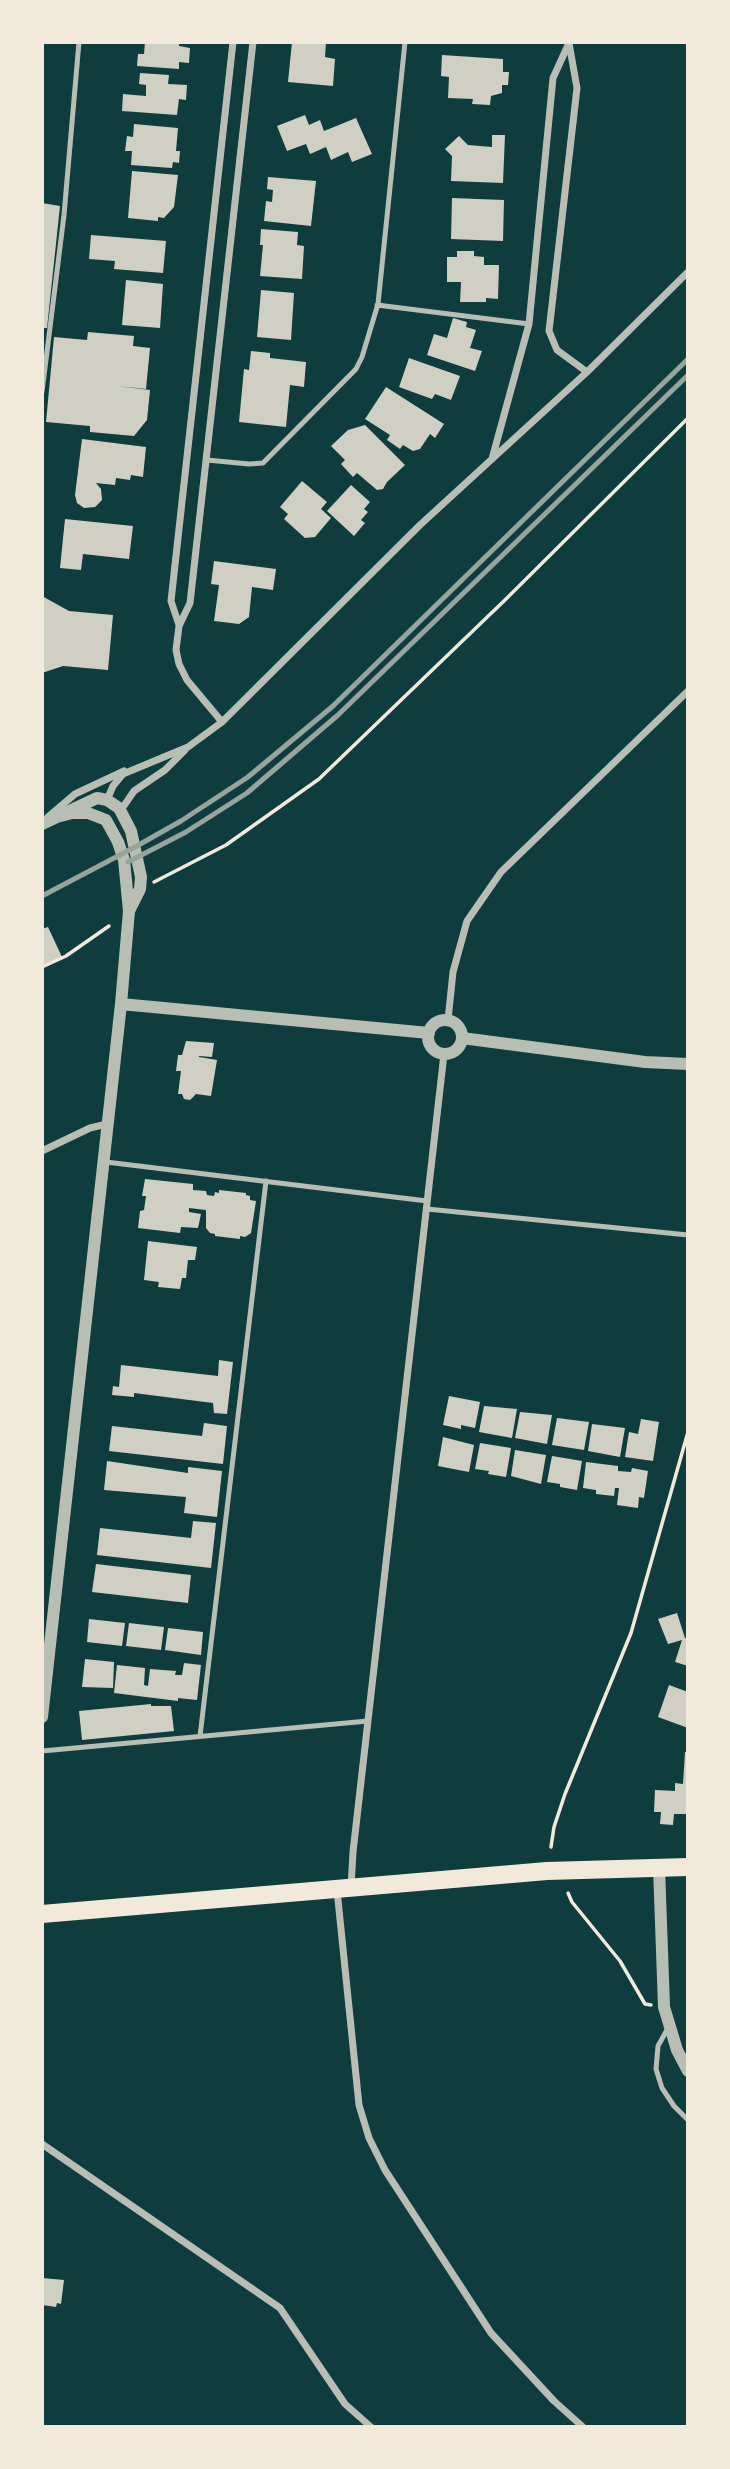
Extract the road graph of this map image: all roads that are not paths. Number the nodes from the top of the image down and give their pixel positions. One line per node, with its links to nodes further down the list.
1 (79, 42): 10 (lane)
2 (233, 42): 13 (street)
3 (253, 42): 11 (street)
4 (405, 42): 7 (lane)
5 (569, 43): 8 (street); 9 (street)
6 (688, 272): 9 (street)
7 (377, 305): 8 (lane); 11 (lane)
8 (530, 324): 12 (street)
9 (587, 372): 12 (street)
10 (42, 392)
11 (208, 460): 13 (street)
12 (492, 460): 15 (street)
13 (179, 626): 15 (street)
14 (688, 691): 24 (street)
15 (222, 722): 16 (street)
16 (188, 747): 17 (street); 19 (street)
17 (141, 765): 18 (street); 21 (street)
18 (107, 800): 19 (street); 20 (street); 21 (street)
19 (121, 810): 20 (street); 22 (street)
20 (103, 818): 21 (street); 22 (street)
21 (46, 821)
22 (129, 911): 23 (street)
23 (121, 1004): 25 (street); 29 (street)
24 (448, 1020): 25 (street); 26 (street)
25 (429, 1033): 27 (street)
26 (463, 1038): 27 (street); 28 (street)
27 (444, 1054): 33 (street)
28 (688, 1064)
29 (107, 1124): 30 (street); 31 (street)
30 (42, 1151)
31 (103, 1161): 32 (lane); 35 (street)
32 (266, 1181): 33 (lane); 37 (lane)
33 (427, 1205): 34 (lane); 36 (street)
34 (688, 1235)
35 (42, 1717)
36 (368, 1721): 37 (lane); 41 (street)
37 (200, 1737): 38 (lane)
38 (42, 1751)
39 (659, 1867): 40 (main road); 41 (main road); 43 (street)
40 (688, 1867)
41 (344, 1888): 42 (main road); 48 (street)
42 (42, 1914)
43 (669, 2026): 44 (street); 45 (lane)
44 (688, 2071)
45 (688, 2120)
46 (42, 2144): 47 (street)
47 (371, 2427)
48 (583, 2427)

